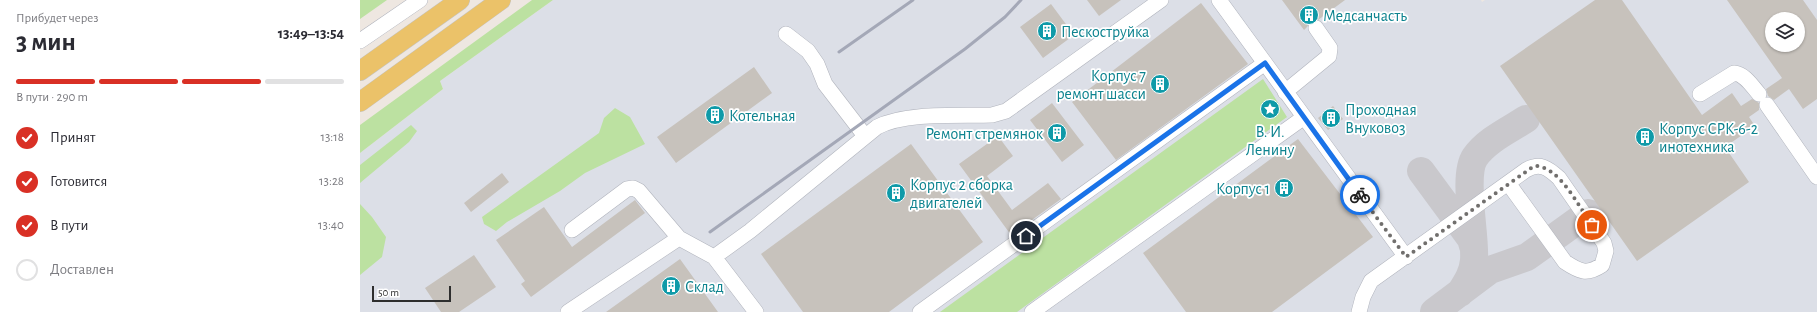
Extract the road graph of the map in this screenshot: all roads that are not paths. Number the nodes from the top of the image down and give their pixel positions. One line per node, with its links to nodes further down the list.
1 (420, 0): 8 (lane)
2 (460, 0): 10 (main road)
3 (501, 0): 13 (main road)
4 (1161, 0): 15 (lane)
5 (1218, 0): 9 (lane)
6 (1316, 28): 11 (lane)
7 (786, 34): 15 (lane)
8 (360, 41)
9 (1265, 63): 11 (lane); 24 (lane)
10 (360, 71)
11 (1285, 92): 14 (lane)
12 (1700, 94): 16 (lane)
13 (360, 102)
14 (1303, 118): 21 (lane); 25 (lane)
15 (865, 136): 20 (lane)
16 (1817, 177)
17 (1508, 183): 17 (lane); 21 (lane)
18 (572, 230): 19 (lane)
19 (679, 238): 20 (lane); 23 (lane)
20 (714, 257): 22 (lane)
21 (1406, 257): 26 (lane)
22 (749, 310)
23 (568, 312)
24 (920, 312)
25 (1032, 312)
26 (1359, 312)

